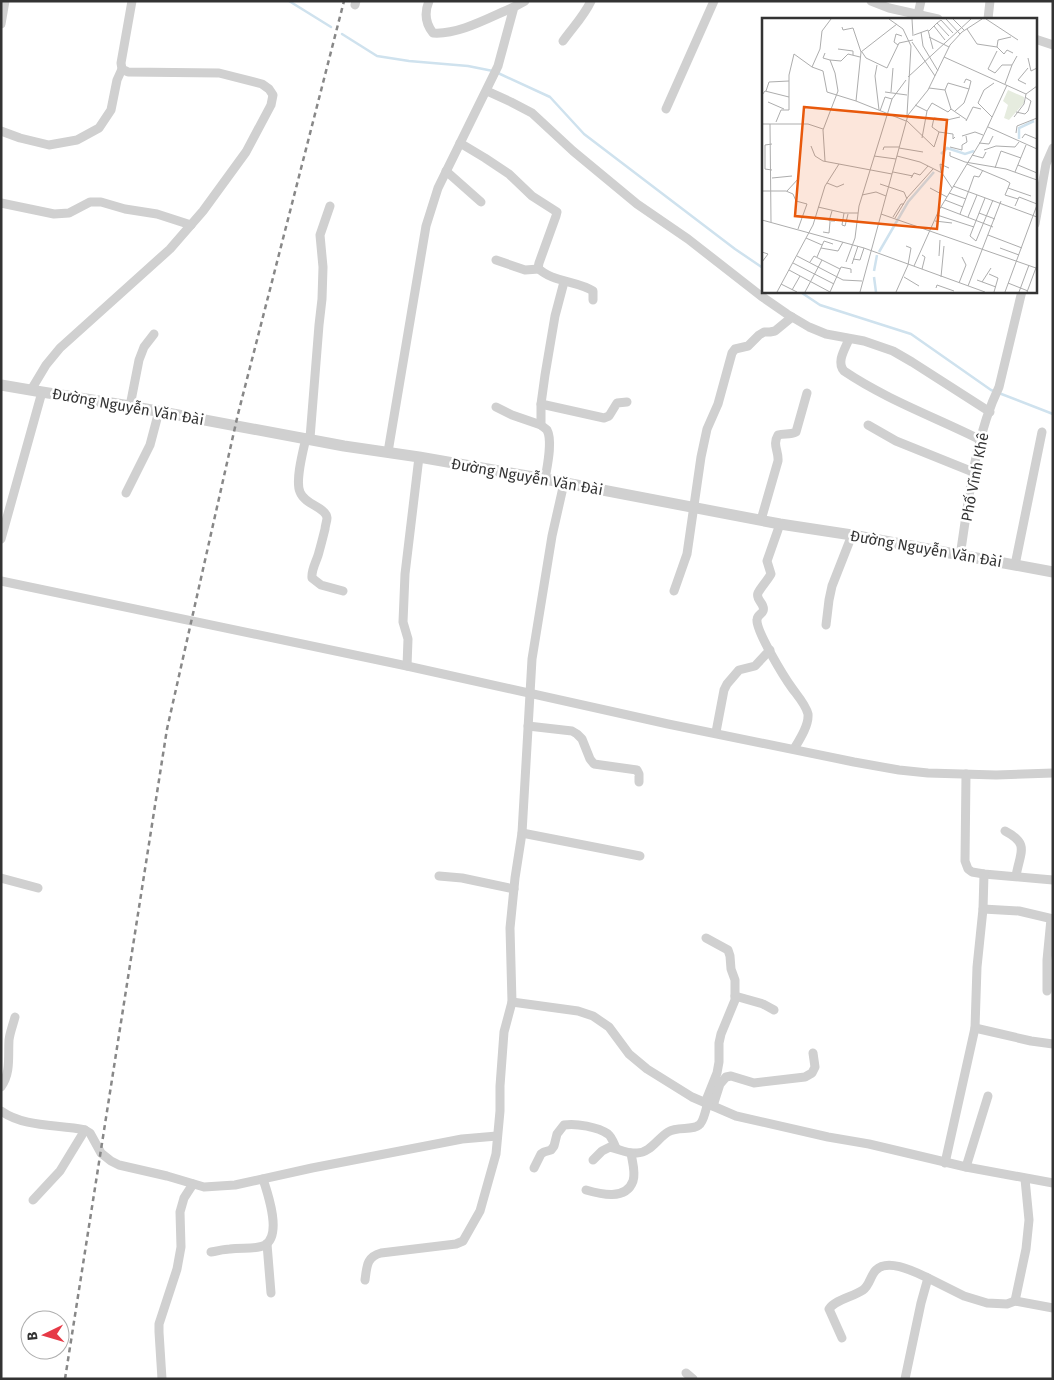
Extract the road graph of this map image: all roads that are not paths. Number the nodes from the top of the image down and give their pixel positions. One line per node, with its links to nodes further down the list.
1 (5, 1): 14 (street)
2 (132, 1): 18 (street)
3 (429, 1): 10 (street)
4 (525, 1): 10 (street)
5 (591, 1): 16 (street)
6 (714, 1): 20 (street)
7 (871, 1): 11 (street)
8 (921, 1): 11 (street)
9 (990, 1): 13 (street)
10 (514, 7): 19 (street)
11 (918, 14): 12 (street)
12 (934, 18)
13 (988, 18)
14 (1, 24)
15 (1036, 39): 17 (street)
16 (564, 41)
17 (1053, 45)
18 (122, 69): 21 (street); 29 (street)
19 (487, 91): 22 (street); 35 (street)
20 (666, 109)
21 (1, 131)
22 (460, 143): 24 (street); 31 (street)
23 (1053, 148): 28 (street)
24 (446, 171): 25 (street); 52 (street)
25 (481, 202)
26 (1, 203): 29 (street)
27 (330, 206): 50 (street)
28 (1036, 219)
29 (191, 225): 39 (street)
30 (496, 260): 31 (street)
31 (539, 269): 32 (street)
32 (564, 282): 34 (street); 42 (street)
33 (1022, 292): 46 (street, Phố Vĩnh Khê)
34 (593, 300)
35 (792, 317): 37 (street); 58 (street)
36 (154, 334): 43 (street)
37 (849, 339): 46 (street); 51 (street)
38 (1, 384): 39 (street, Đường Nguyễn Văn Đài)
39 (37, 391): 43 (street, Đường Nguyễn Văn Đài); 62 (street)
40 (807, 393): 59 (street)
41 (628, 402): 42 (street)
42 (541, 404): 47 (street)
43 (130, 406): 45 (street, Đường Nguyễn Văn Đài)
44 (496, 407): 47 (street)
45 (159, 411): 50 (street, Đường Nguyễn Văn Đài); 57 (street)
46 (990, 412): 51 (street, Phố Vĩnh Khê)
47 (541, 425): 55 (street)
48 (868, 425): 54 (street)
49 (1042, 432): 64 (street)
50 (308, 438): 52 (street, Đường Nguyễn Văn Đài); 67 (street)
51 (981, 440): 54 (street, Phố Vĩnh Khê)
52 (388, 452): 53 (street, Đường Nguyễn Văn Đài)
53 (419, 457): 55 (street, Đường Nguyễn Văn Đài); 71 (street)
54 (973, 472): 63 (street, Phố Vĩnh Khê)
55 (545, 479): 56 (street, Đường Nguyễn Văn Đài)
56 (564, 483): 58 (street, Đường Nguyễn Văn Đài); 72 (street)
57 (126, 493)
58 (694, 507): 59 (street, Đường Nguyễn Văn Đài); 68 (street)
59 (761, 520): 60 (street, Đường Nguyễn Văn Đài)
60 (780, 524): 61 (street, Đường Nguyễn Văn Đài); 70 (street)
61 (852, 535): 63 (street, Đường Nguyễn Văn Đài); 69 (street)
62 (1, 539)
63 (960, 556): 64 (street, Đường Nguyễn Văn Đài)
64 (1015, 565): 65 (street, Đường Nguyễn Văn Đài)
65 (1053, 572)
66 (1, 581): 71 (street)
67 (343, 590)
68 (674, 591)
69 (826, 624)
70 (770, 650): 74 (street); 75 (street)
71 (407, 666): 72 (street)
72 (530, 693): 73 (street); 74 (street)
73 (528, 726): 78 (street); 80 (street)
74 (716, 732): 75 (street)
75 (794, 749): 77 (street)
76 (1053, 773): 77 (street)
77 (966, 774): 82 (street)
78 (639, 782)
79 (1004, 831): 84 (street)
80 (522, 833): 81 (street); 88 (street)
81 (640, 856)
82 (984, 874): 84 (street); 89 (street)
83 (439, 876): 88 (street)
84 (1016, 876): 86 (street)
85 (1, 878): 87 (street)
86 (1053, 880)
87 (38, 888)
88 (514, 889): 94 (street)
89 (983, 909): 90 (street); 97 (street)
90 (1052, 919): 92 (street)
91 (706, 938): 93 (street)
92 (1046, 991)
93 (735, 996): 95 (street); 102 (street)
94 (512, 1002): 102 (street); 105 (street)
95 (774, 1010)
96 (15, 1017): 100 (street)
97 (975, 1028): 98 (street); 109 (street)
98 (1053, 1044)
99 (813, 1053): 102 (street)
100 (1, 1088)
101 (988, 1096): 110 (street)
102 (709, 1104): 107 (street); 109 (street)
103 (1, 1111): 104 (street)
104 (86, 1130): 115 (street); 117 (street)
105 (498, 1136): 112 (street); 121 (street)
106 (616, 1148): 107 (street); 108 (street); 111 (street)
107 (631, 1153): 116 (street)
108 (592, 1160)
109 (945, 1163): 110 (street)
110 (966, 1167): 113 (street)
111 (534, 1168)
112 (263, 1179): 115 (street); 118 (street)
113 (1025, 1179): 114 (street); 123 (street)
114 (1053, 1183)
115 (193, 1184): 126 (street)
116 (586, 1190)
117 (33, 1200)
118 (267, 1244): 119 (street); 122 (street)
119 (211, 1252)
120 (928, 1278): 123 (street); 125 (street); 127 (street)
121 (364, 1280)
122 (271, 1293)
123 (1016, 1301): 124 (street)
124 (1053, 1308)
125 (842, 1338)
126 (162, 1379)
127 (905, 1379)

